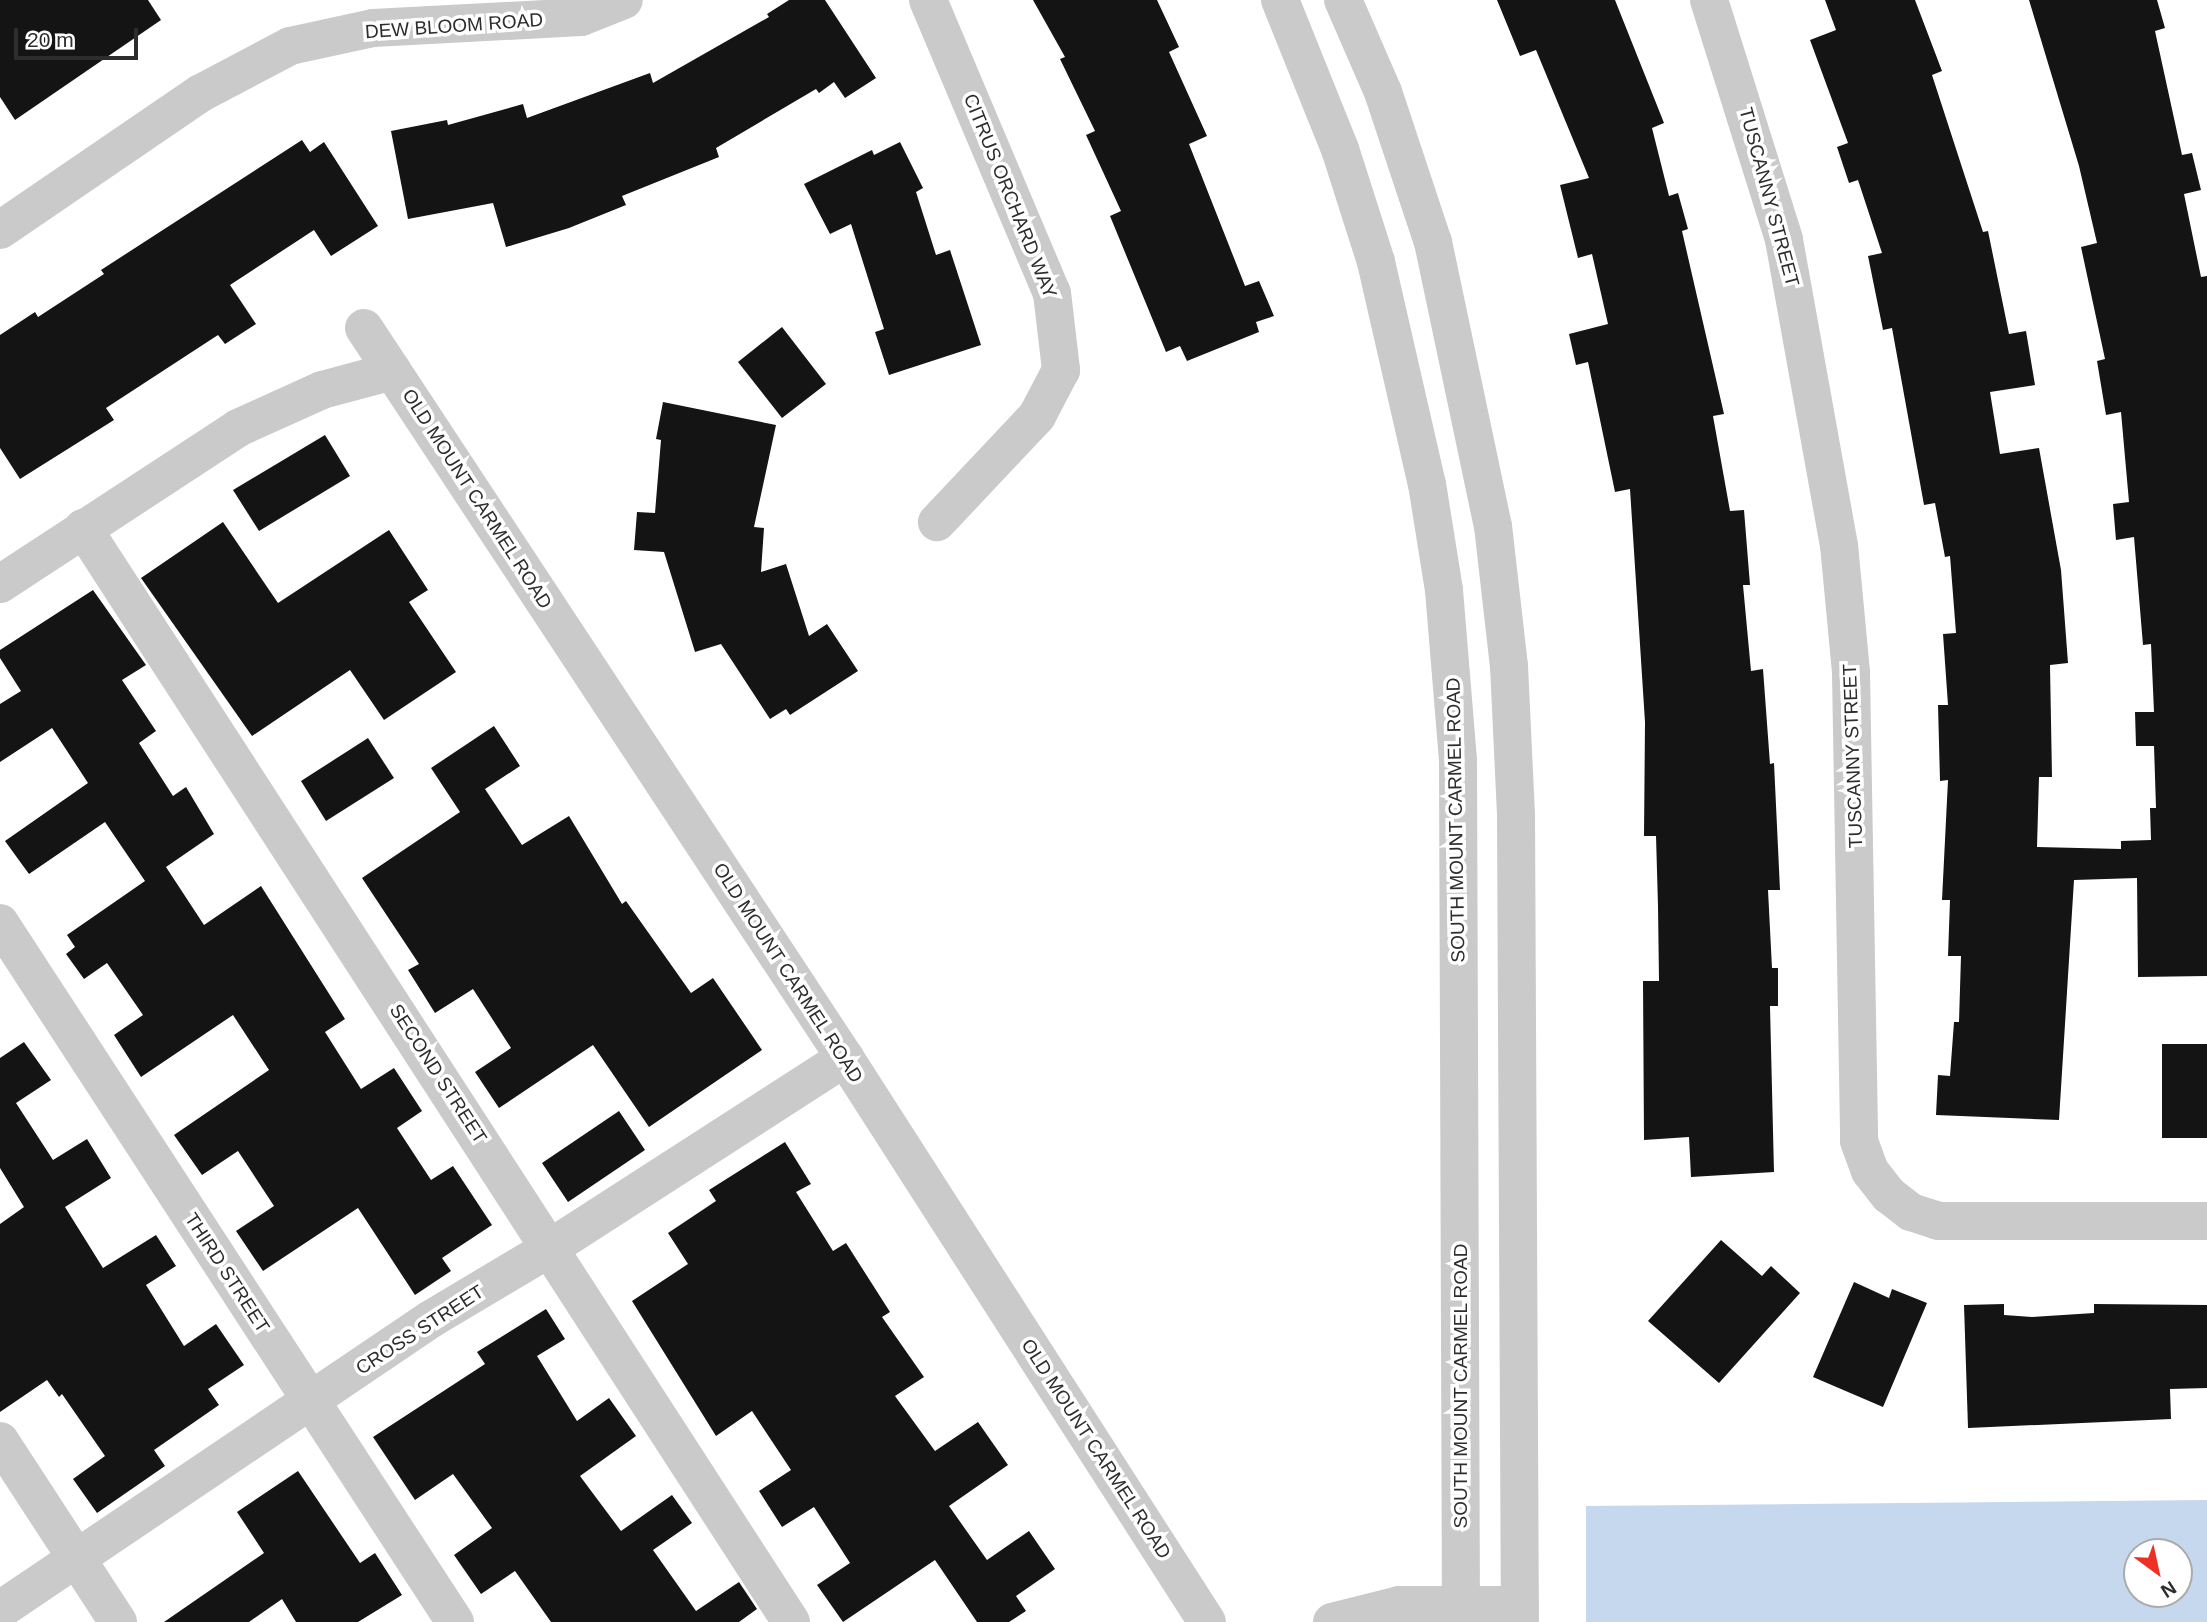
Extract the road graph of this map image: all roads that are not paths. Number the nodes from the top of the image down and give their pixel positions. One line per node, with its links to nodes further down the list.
1 (624, 0): 6 (street, DEW BLOOM ROAD)
2 (928, 0): 9 (street, CITRUS ORCHARD WAY)
3 (1280, 0): 20 (street, SOUTH MOUNT CARMEL ROAD)
4 (1343, 0): 21 (street)
5 (1709, 0): 14 (street, TUSCANNY STREET)
6 (0, 230)
7 (364, 328): 8 (street, OLD MOUNT CARMEL ROAD)
8 (393, 371): 10 (street); 13 (street, OLD MOUNT CARMEL ROAD)
9 (936, 522)
10 (83, 528): 11 (street); 15 (street, SECOND STREET)
11 (0, 583)
12 (0, 923): 16 (street, THIRD STREET)
13 (845, 1058): 15 (street, CROSS STREET); 25 (street, OLD MOUNT CARMEL ROAD)
14 (2207, 1221)
15 (550, 1248): 16 (street, CROSS STREET); 24 (street, SECOND STREET)
16 (312, 1403): 18 (street, CROSS STREET); 23 (street, THIRD STREET)
17 (0, 1441): 18 (street)
18 (77, 1559): 19 (street, CROSS STREET); 22 (street)
19 (0, 1610)
20 (1460, 1612): 21 (street); 26 (street)
21 (1520, 1613)
22 (118, 1622)
23 (455, 1622)
24 (791, 1622)
25 (1207, 1622)
26 (1332, 1622)

